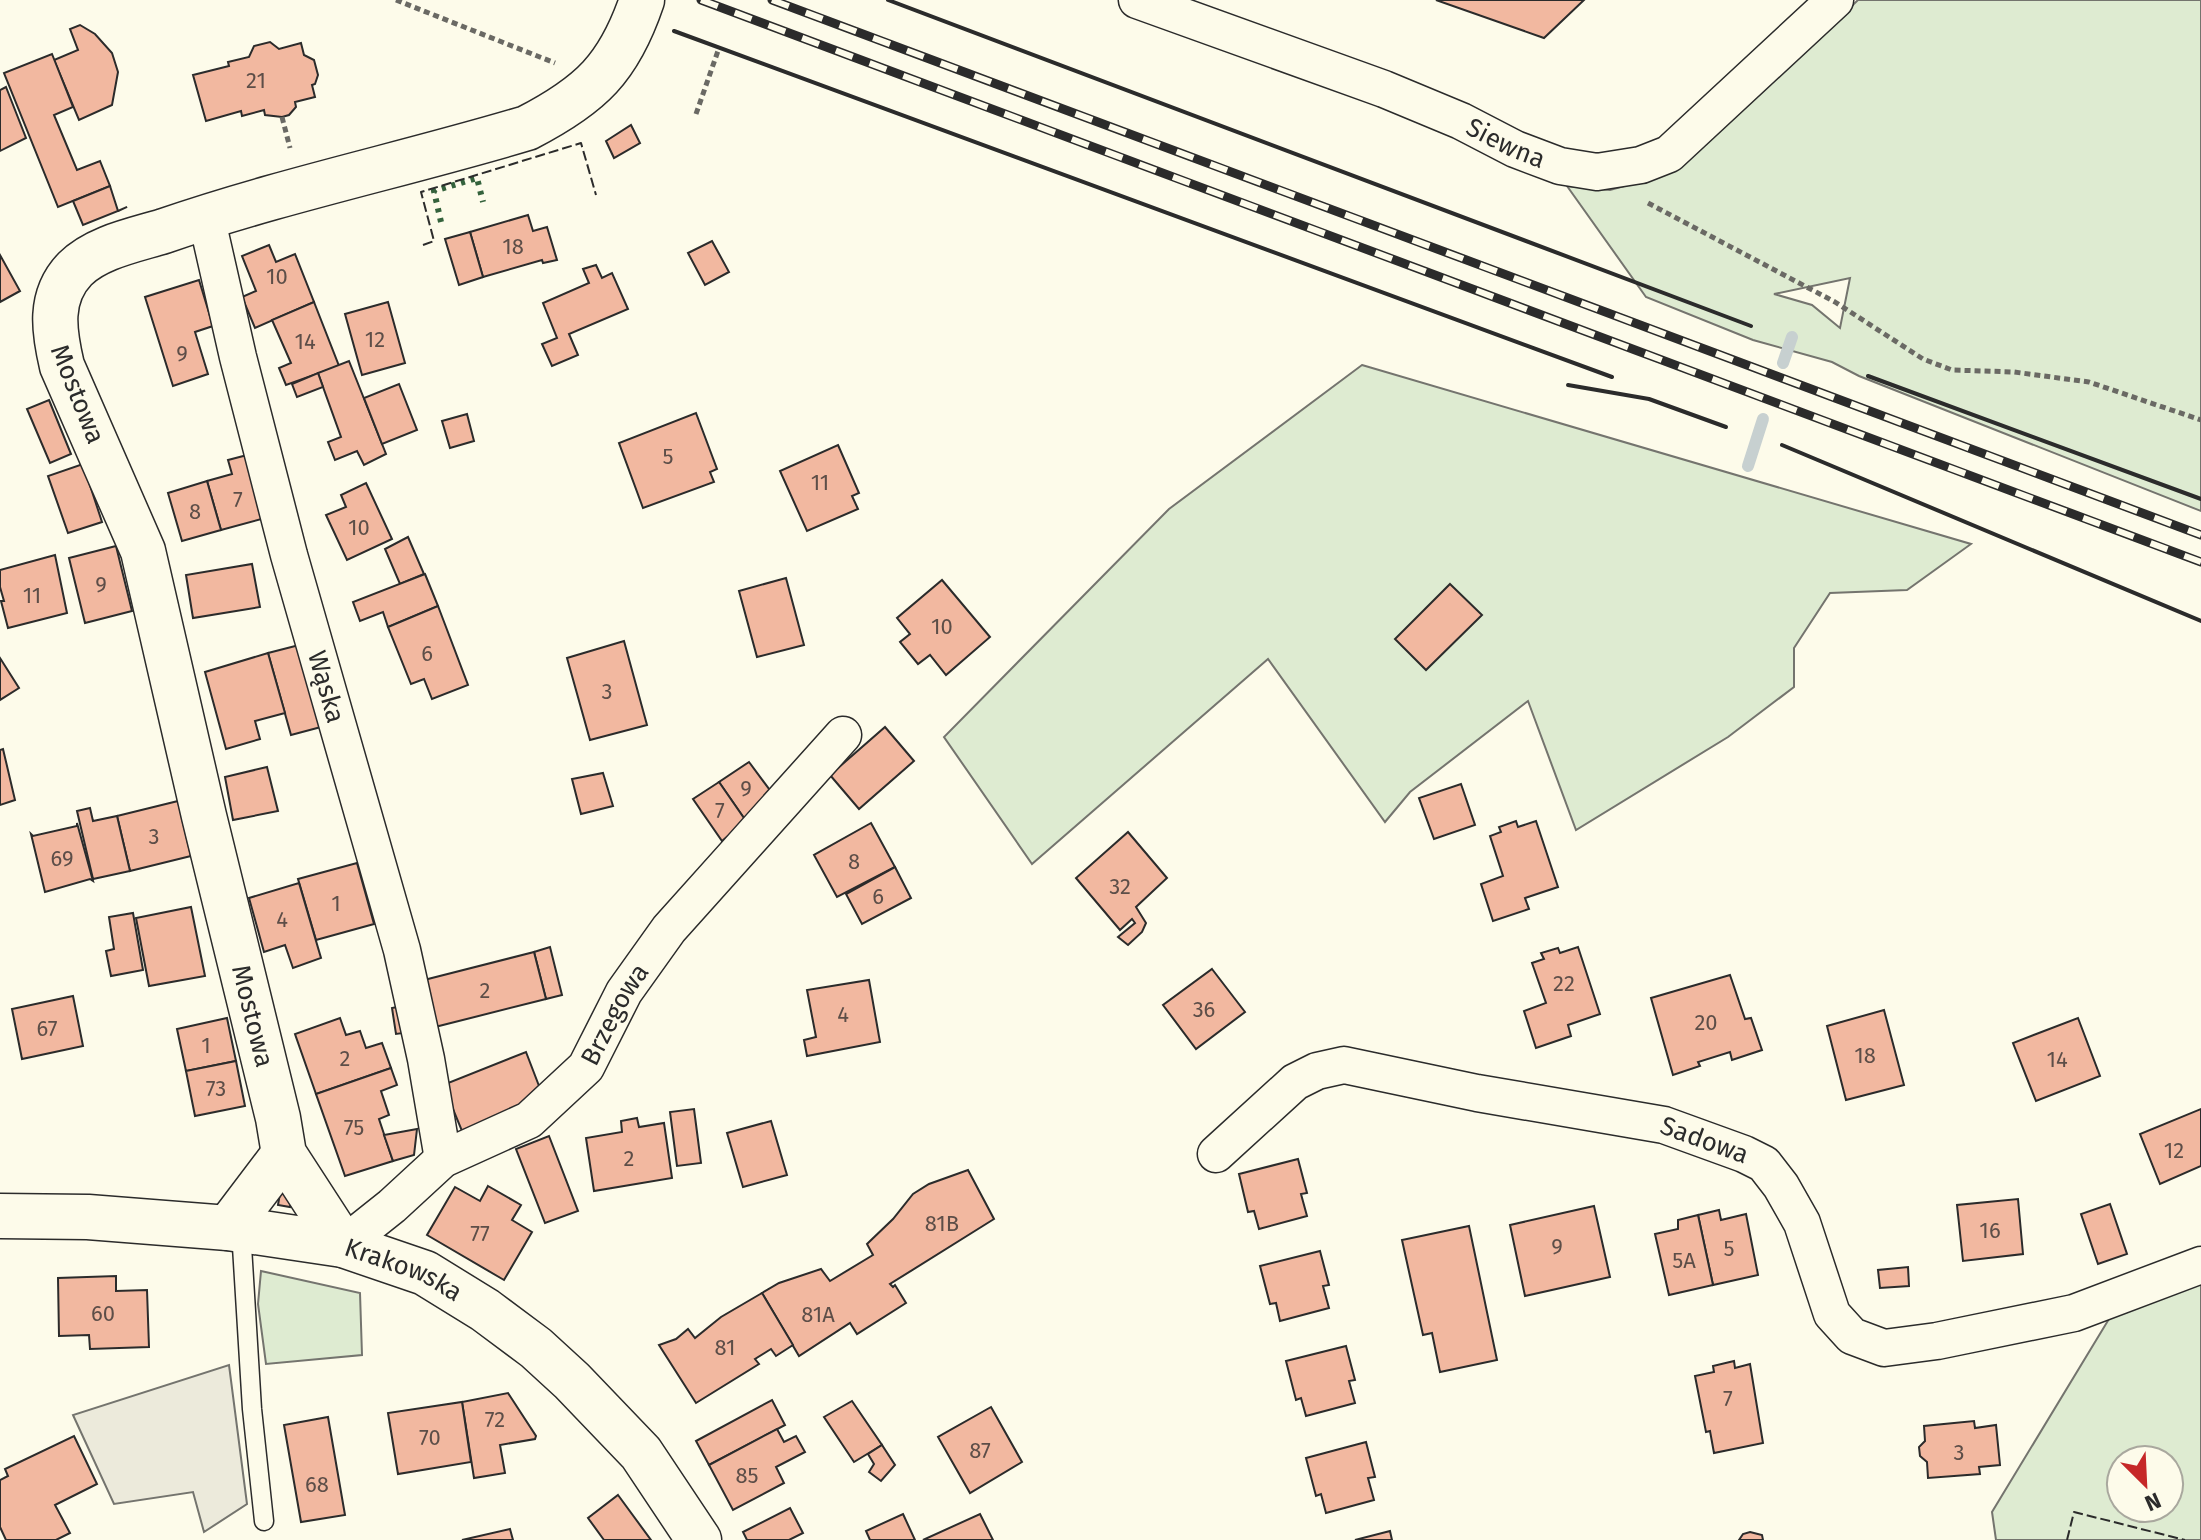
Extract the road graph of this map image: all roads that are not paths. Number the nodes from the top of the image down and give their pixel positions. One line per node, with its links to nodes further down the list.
1 (1137, 0): 2 (street, Siewna)
2 (1835, 0)
3 (641, 3): 4 (street, Mostowa)
4 (206, 216): 6 (street, Mostowa); 8 (street, Wąska)
5 (843, 735): 8 (street, Brzegowa)
6 (284, 1154): 10 (street); 11 (street, Mostowa)
7 (1216, 1154): 12 (street, Sadowa)
8 (443, 1159): 11 (street, Brzegowa)
9 (0, 1216): 10 (street, Krakowska)
10 (235, 1229): 11 (street, Krakowska); 13 (lane)
11 (343, 1245): 14 (street, Krakowska)
12 (2201, 1265)
13 (264, 1521)
14 (699, 1540)

